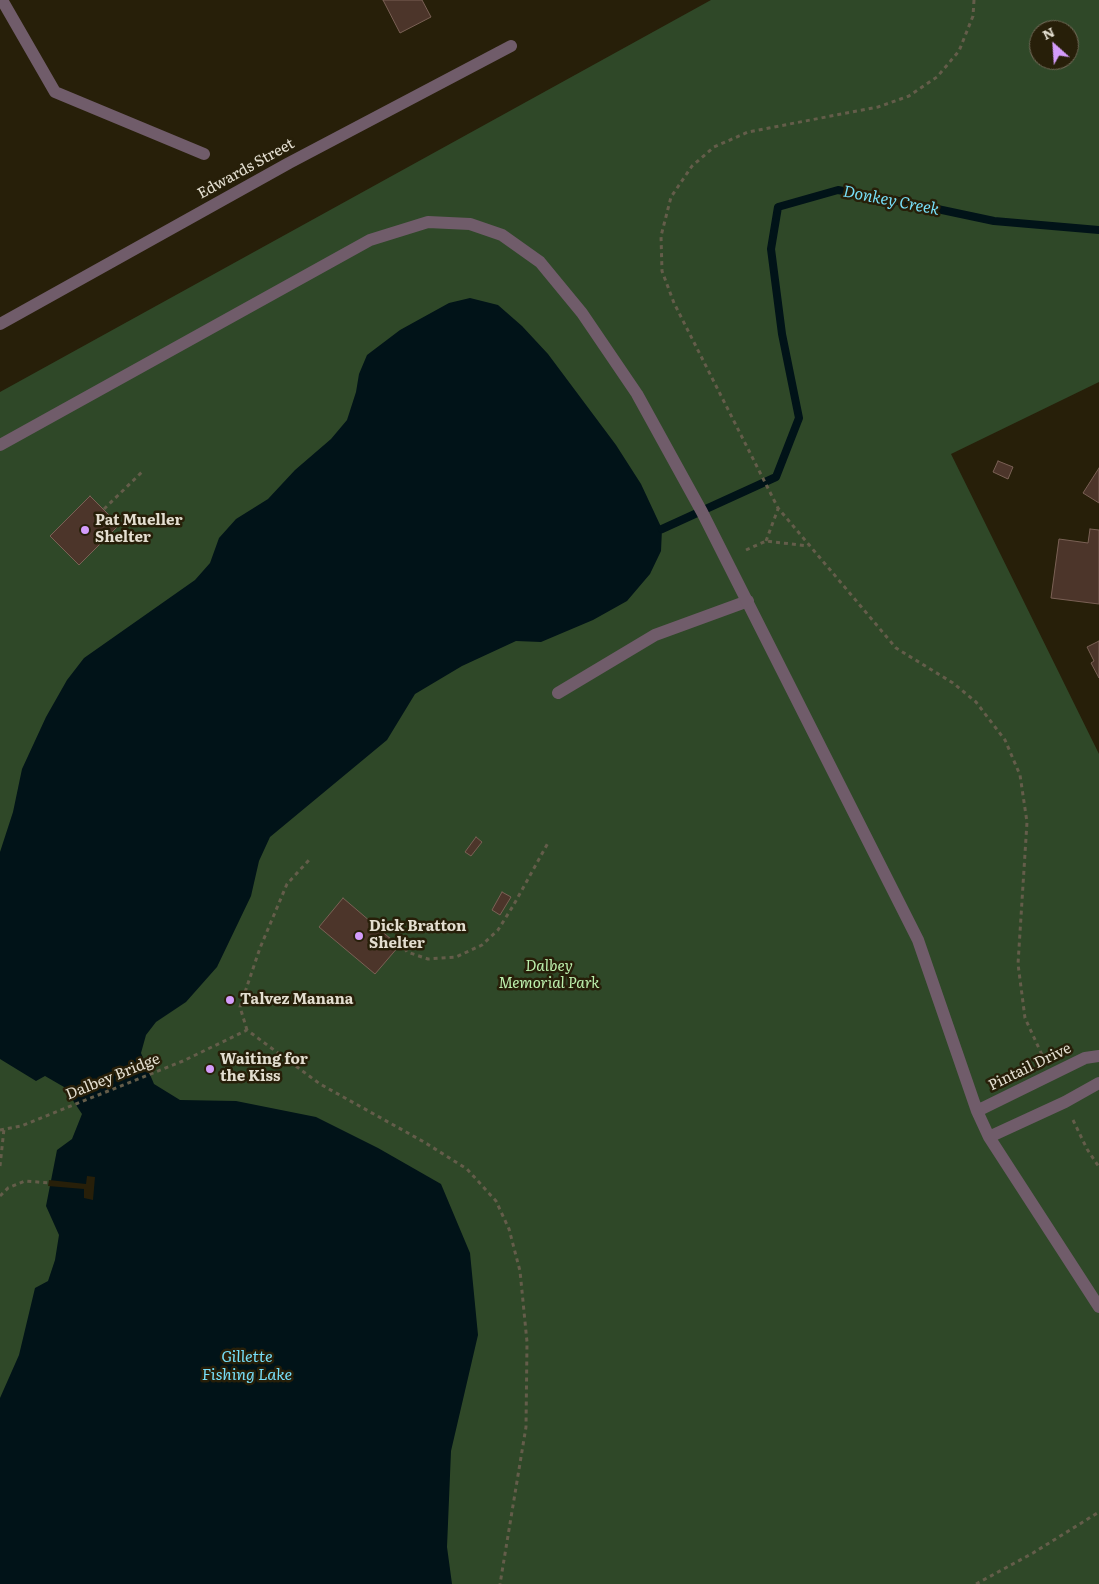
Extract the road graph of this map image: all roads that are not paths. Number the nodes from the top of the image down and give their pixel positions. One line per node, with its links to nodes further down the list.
1 (2, 0): 3 (street)
2 (510, 46): 4 (street, Edwards Street)
3 (204, 154)
4 (0, 324)
5 (0, 445): 6 (street)
6 (748, 601): 7 (street); 10 (street)
7 (558, 693)
8 (1099, 1056): 10 (street, Pintail Drive)
9 (1099, 1083): 11 (street)
10 (977, 1111): 11 (street)
11 (989, 1137): 12 (street)
12 (1099, 1307)

